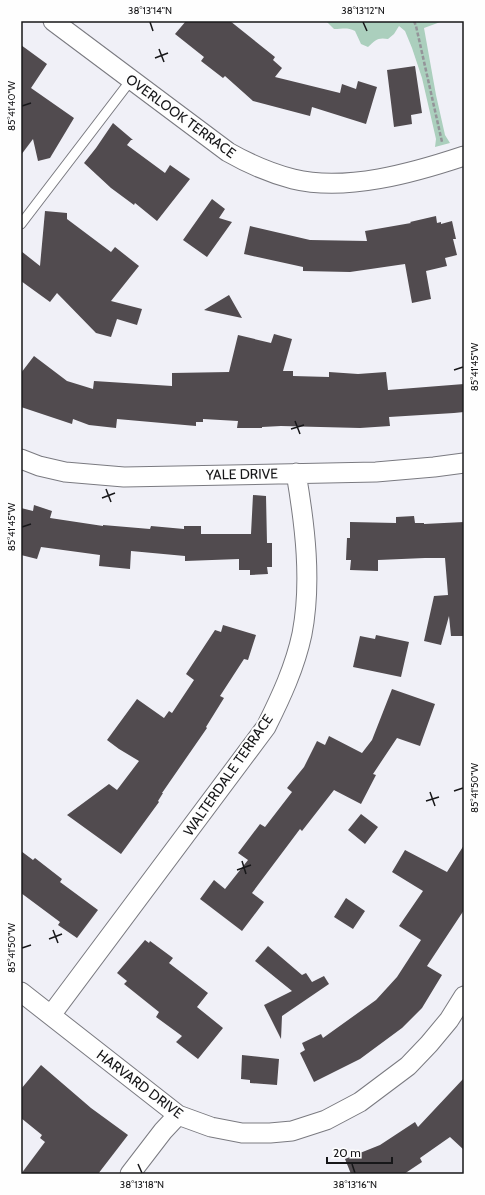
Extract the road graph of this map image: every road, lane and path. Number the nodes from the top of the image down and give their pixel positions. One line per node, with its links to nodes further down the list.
1 (53, 21): 3 (street, OVERLOOK TERRACE)
2 (414, 21): 4 (path)
3 (131, 80): 5 (street, OVERLOOK TERRACE); 6 (lane)
4 (442, 145)
5 (464, 156)
6 (21, 224)
7 (21, 460): 9 (street, YALE DRIVE)
8 (464, 463): 9 (street, YALE DRIVE)
9 (296, 473): 12 (street, WALTERDALE TERRACE)
10 (21, 992): 12 (street, HARVARD DRIVE)
11 (464, 996): 13 (street, HARVARD DRIVE)
12 (51, 1015): 13 (street, HARVARD DRIVE)
13 (178, 1115): 14 (street)
14 (130, 1174)

